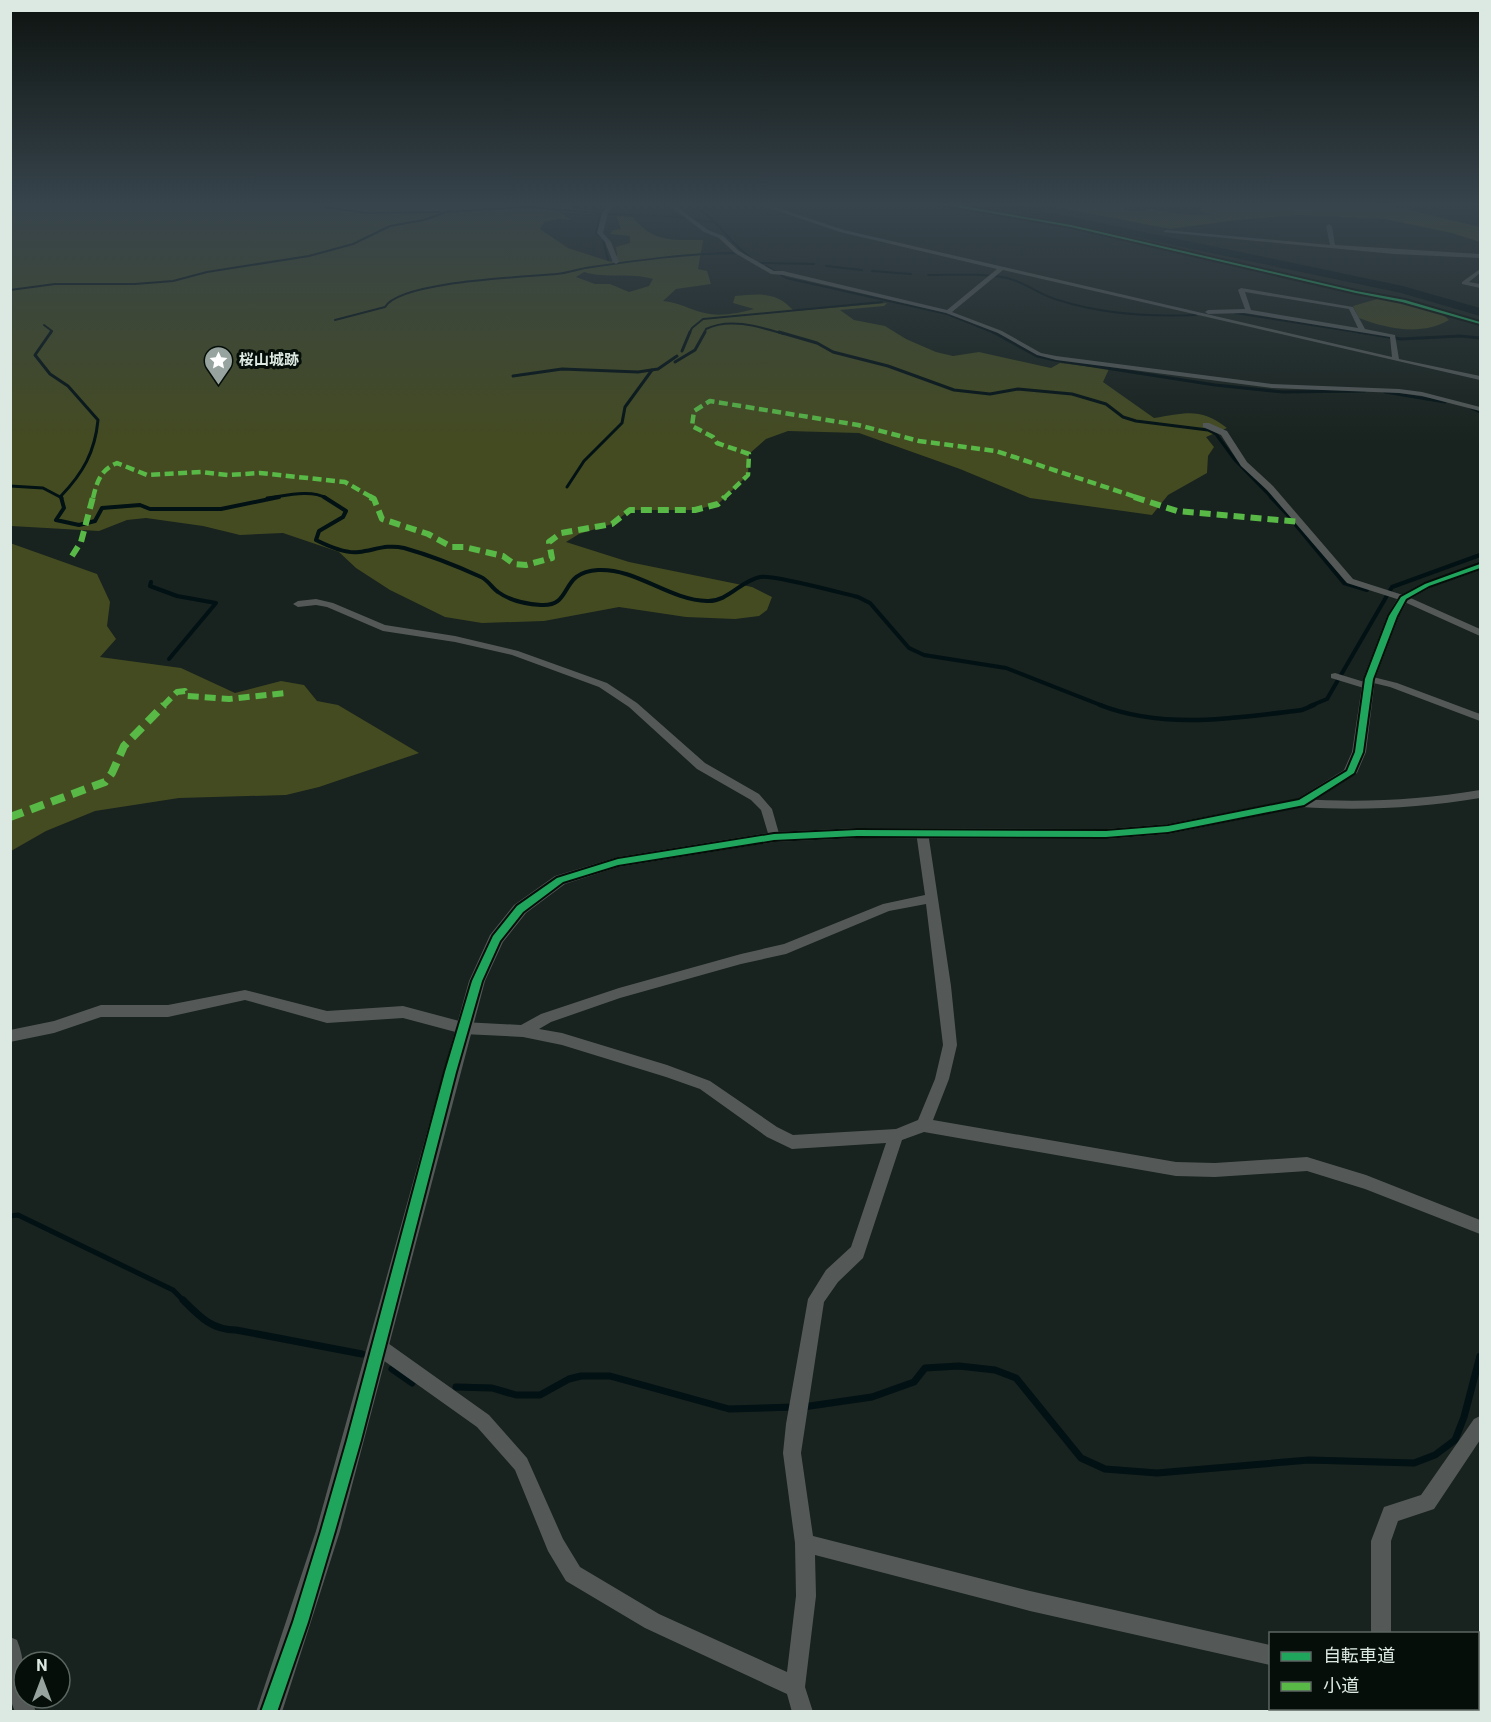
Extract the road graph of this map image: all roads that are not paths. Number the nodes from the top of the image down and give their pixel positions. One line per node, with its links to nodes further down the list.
1 (822, 283): 4 (street)
2 (984, 283): 4 (street)
3 (1065, 283): 6 (street)
4 (948, 312): 10 (street)
5 (1249, 312): 6 (street); 7 (street); 7 (street)
6 (1195, 313): 8 (street)
7 (1362, 330): 8 (street)
8 (1396, 360): 9 (street)
9 (1480, 378)
10 (1480, 409)
11 (1206, 425): 13 (street)
12 (1480, 566): 13 (street)
13 (1400, 597): 15 (street); 17 (street)
14 (298, 604): 22 (street)
15 (1480, 633)
16 (1335, 676): 17 (street)
17 (1363, 682): 18 (street); 20 (street)
18 (1480, 718)
19 (1480, 794): 20 (street)
20 (1301, 803): 21 (street)
21 (922, 832): 22 (street); 23 (street)
22 (774, 837): 24 (street)
23 (932, 898): 25 (street); 27 (street)
24 (463, 1028): 25 (street); 26 (street); 30 (street)
25 (523, 1030): 28 (street)
26 (10, 1036)
27 (924, 1125): 28 (street); 29 (street)
28 (896, 1136): 32 (street)
29 (1480, 1227)
30 (380, 1347): 36 (street); 38 (street)
31 (1480, 1425): 33 (street)
32 (805, 1543): 35 (street); 36 (street)
33 (1381, 1632)
34 (10, 1647): 37 (street)
35 (1269, 1655)
36 (795, 1687): 39 (street)
37 (26, 1712)
38 (269, 1712)
39 (803, 1712)

